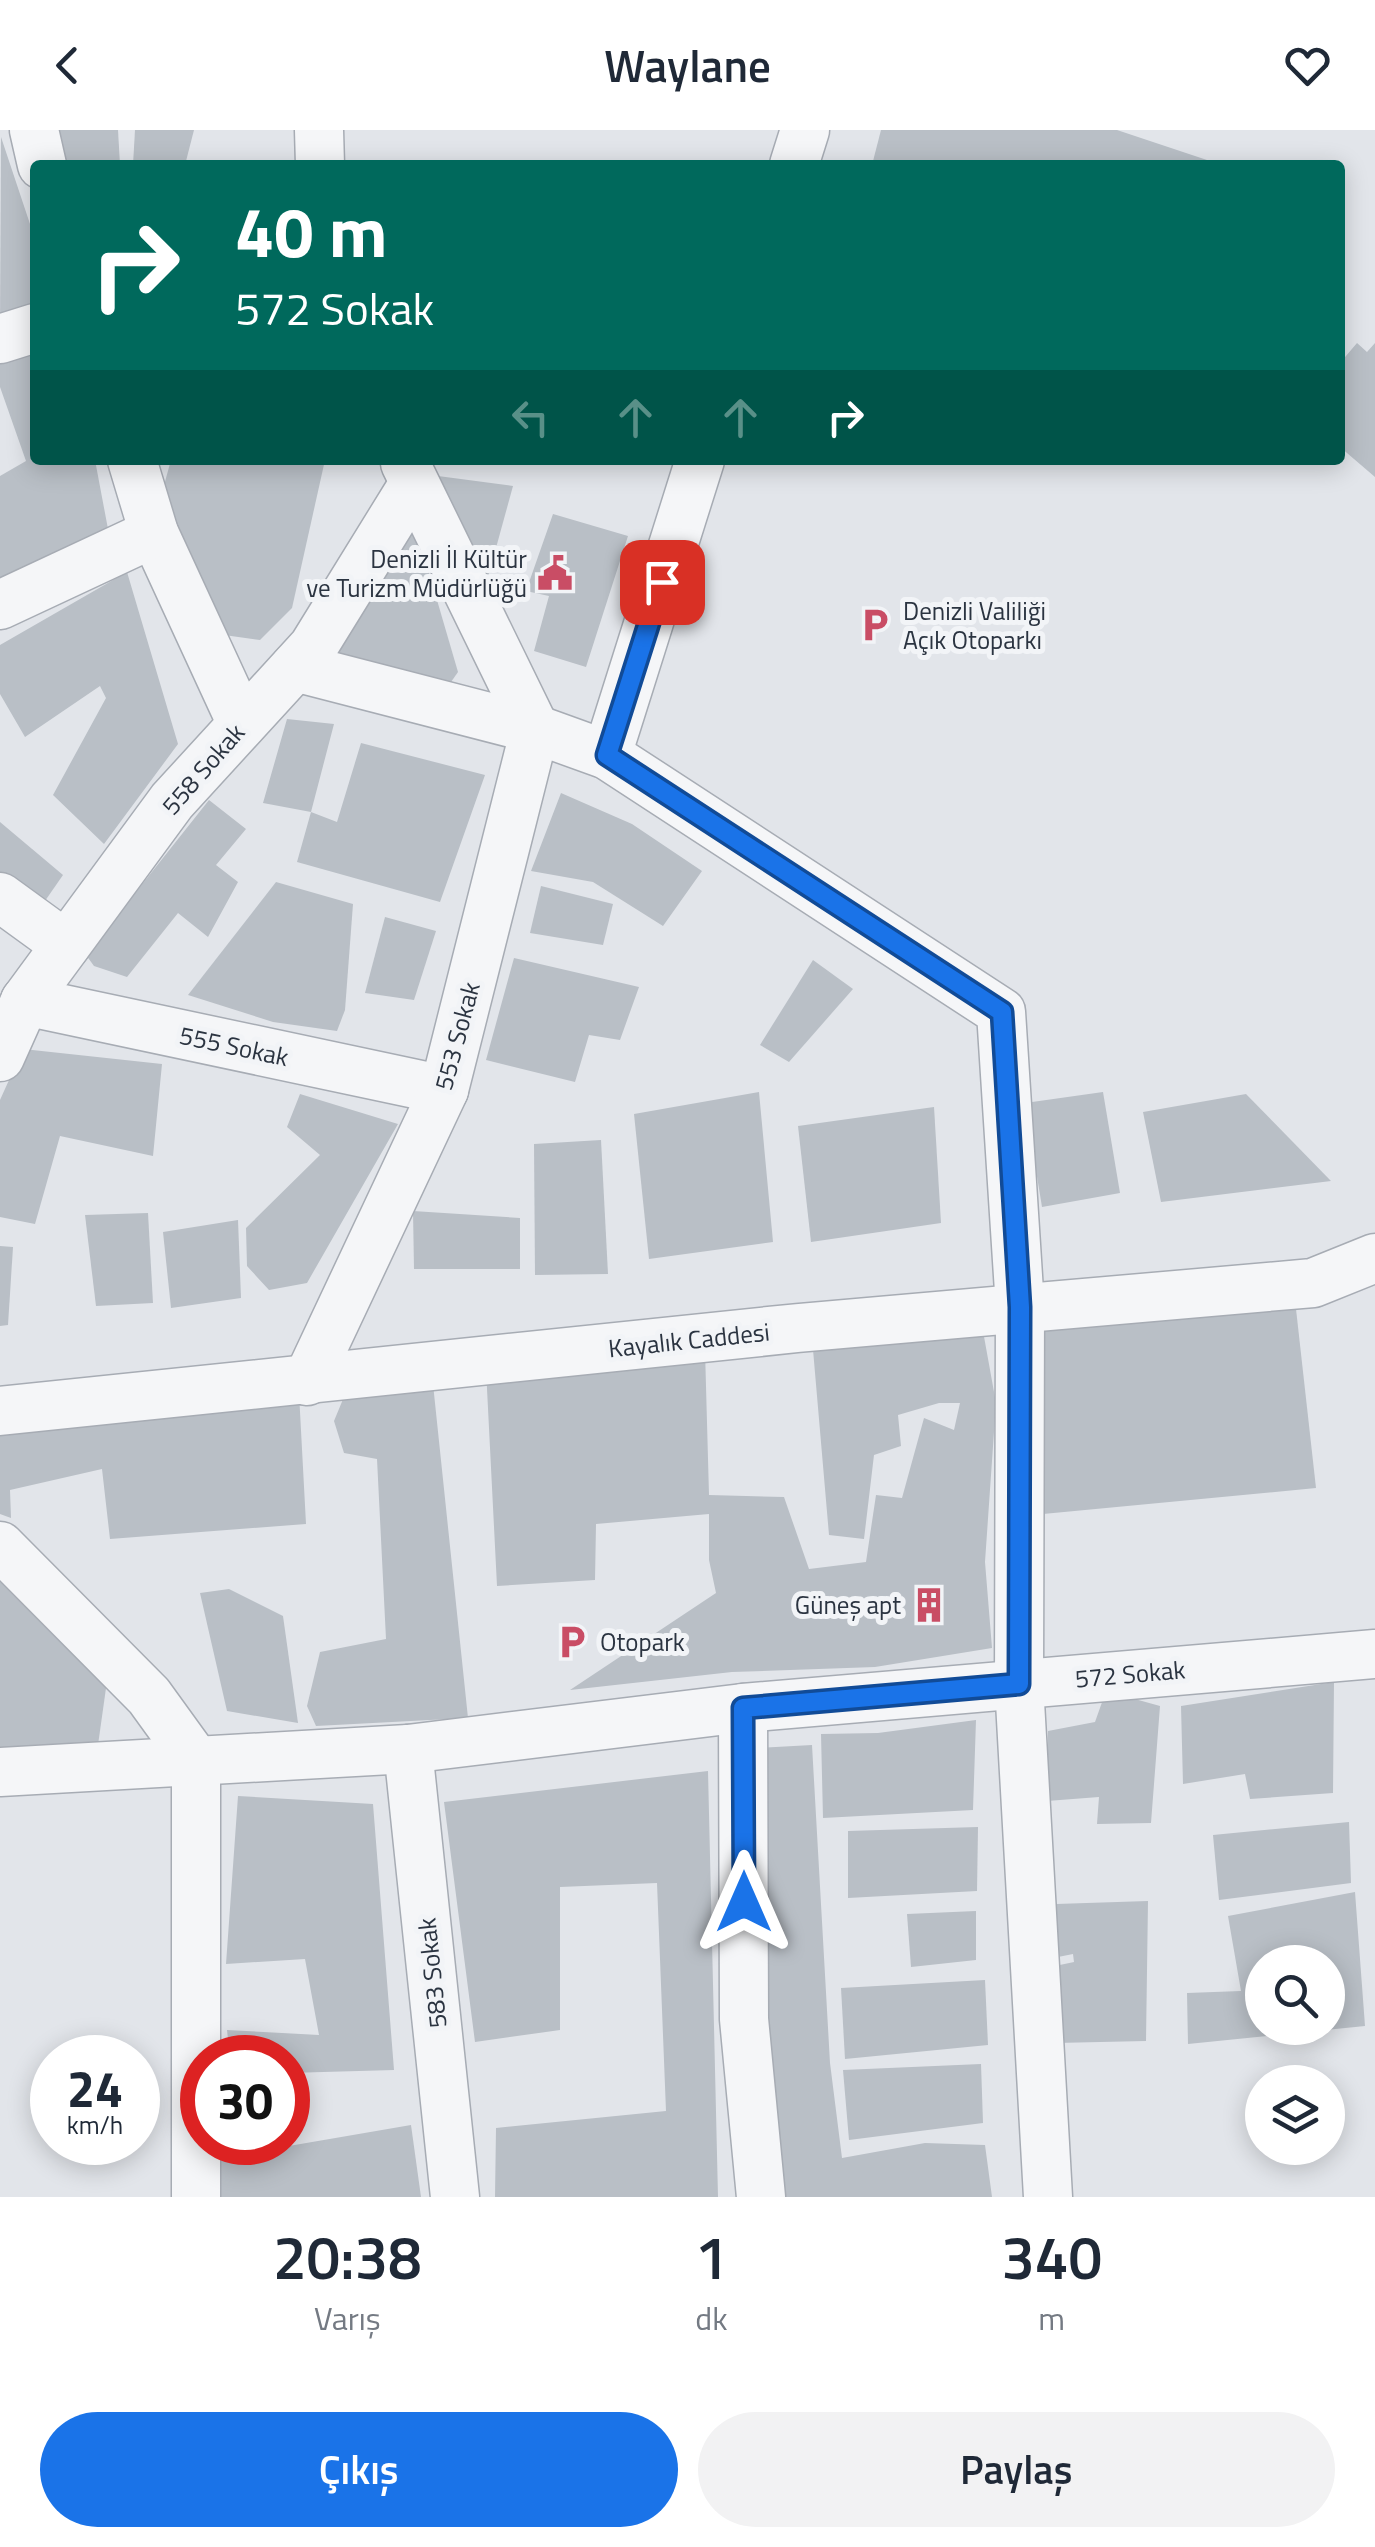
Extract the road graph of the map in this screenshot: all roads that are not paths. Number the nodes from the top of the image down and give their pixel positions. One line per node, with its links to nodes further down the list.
1 (34, 130): 4 (street)
2 (319, 130): 5 (street)
3 (805, 130): 6 (street)
4 (41, 160)
5 (320, 160)
6 (796, 160)
7 (30, 329): 8 (street)
8 (0, 338)
9 (133, 465): 12 (street)
10 (698, 465): 17 (street)
11 (408, 472): 14 (street, 558 Sokak); 16 (street)
12 (154, 534): 13 (street); 15 (street)
13 (0, 604)
14 (295, 667): 15 (street, 558 Sokak); 16 (street)
15 (242, 724): 19 (street, 558 Sokak)
16 (535, 729): 17 (street); 22 (street, 553 Sokak)
17 (607, 755): 24 (street)
18 (0, 898): 19 (street)
19 (66, 945): 20 (street, 558 Sokak)
20 (24, 1001): 21 (street, 558 Sokak); 22 (street, 555 Sokak)
21 (0, 1057)
22 (444, 1090): 25 (street, 553 Sokak)
23 (1375, 1258): 24 (street, Kayalık Caddesi)
24 (1020, 1307): 25 (street, Kayalık Caddesi); 29 (street)
25 (308, 1381): 26 (street, Kayalık Caddesi)
26 (0, 1411)
27 (0, 1546): 32 (street)
28 (1375, 1654): 29 (street, 572 Sokak)
29 (1019, 1684): 30 (street, 572 Sokak); 37 (street)
30 (743, 1708): 31 (street, 572 Sokak); 36 (street)
31 (408, 1749): 32 (street, 572 Sokak); 35 (street, 583 Sokak)
32 (196, 1761): 33 (street, 572 Sokak); 34 (street)
33 (0, 1772)
34 (196, 2197)
35 (455, 2197)
36 (760, 2197)
37 (1048, 2197)

